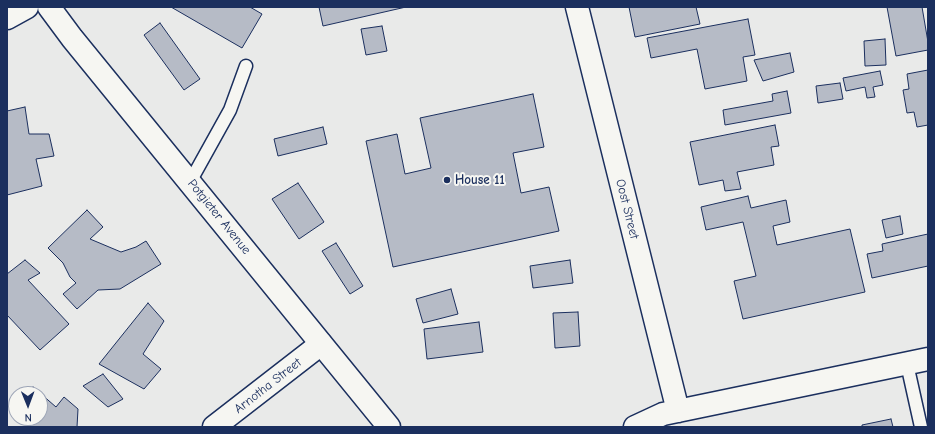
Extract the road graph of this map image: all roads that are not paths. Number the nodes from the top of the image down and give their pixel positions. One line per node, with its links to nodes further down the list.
1 (28, 7): 4 (street)
2 (49, 7): 6 (street, Potgieter Avenue)
3 (577, 7): 10 (street, Oost Street)
4 (7, 18)
5 (246, 66): 6 (lane)
6 (190, 182): 7 (street, Potgieter Avenue)
7 (321, 344): 11 (street, Arnotha Street); 12 (street, Potgieter Avenue)
8 (928, 359): 9 (street)
9 (907, 364): 10 (street); 14 (lane)
10 (678, 411): 13 (street)
11 (214, 427)
12 (389, 427)
13 (635, 427)
14 (921, 427)

